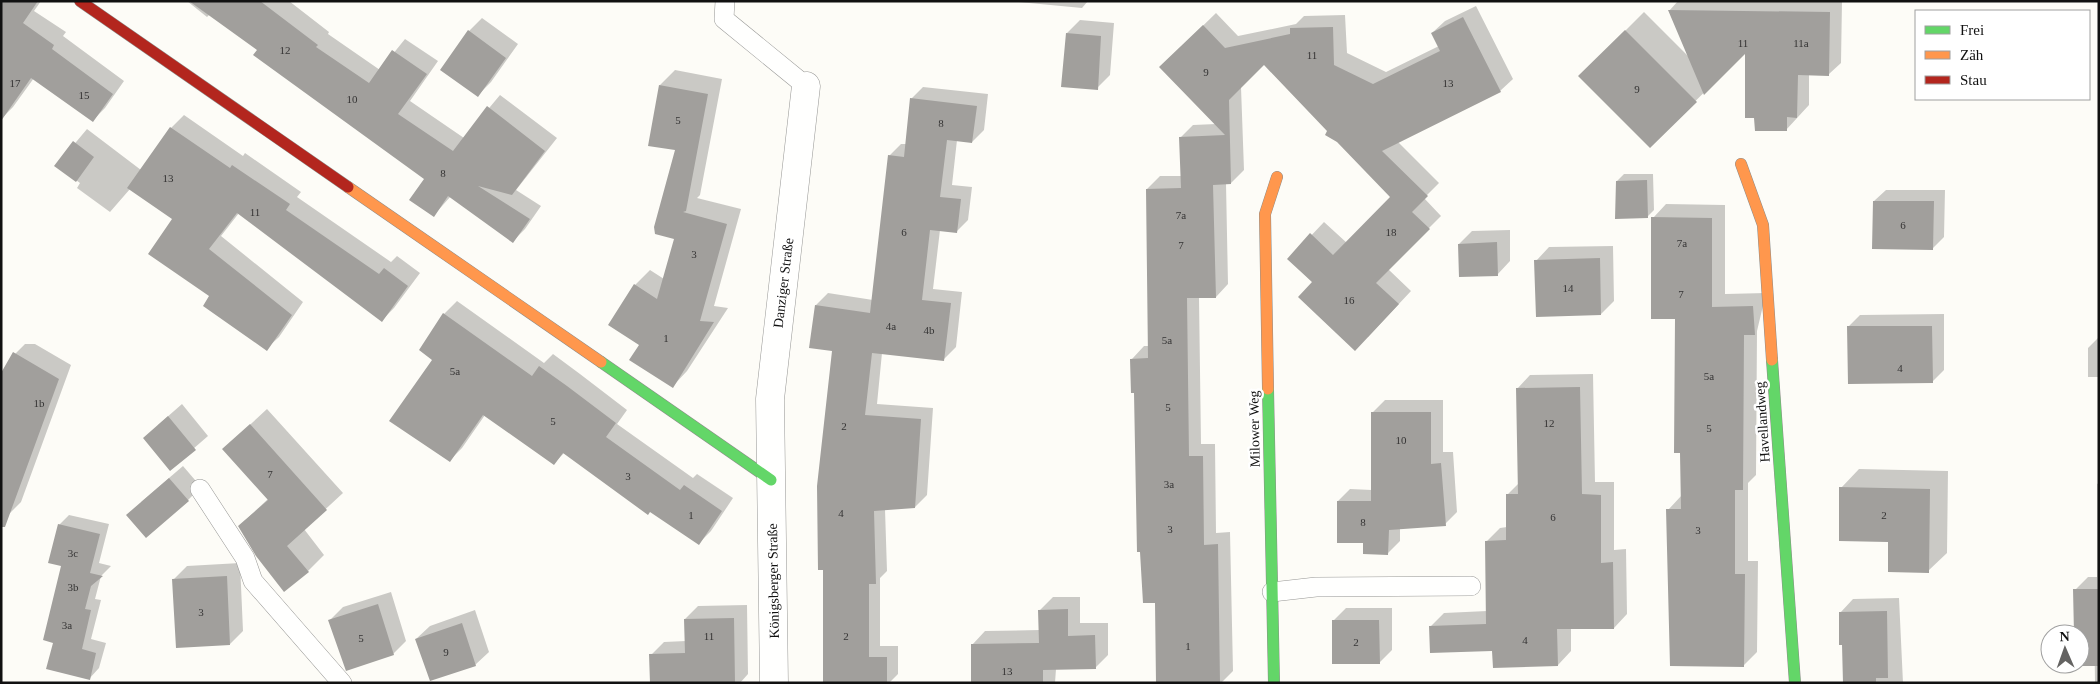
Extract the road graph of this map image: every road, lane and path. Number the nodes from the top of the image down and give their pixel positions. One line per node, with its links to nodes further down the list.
1 (80, 1): 6 (street)
2 (725, 1): 3 (lane)
3 (806, 86): 6 (street, Danziger Straße)
4 (1741, 164): 13 (street, Havellandweg)
5 (1277, 177): 9 (street, Milower Weg)
6 (771, 480): 11 (street, Königsberger Straße)
7 (200, 489): 10 (lane)
8 (1471, 586): 9 (lane)
9 (1272, 592): 12 (street, Milower Weg)
10 (342, 683)
11 (774, 683)
12 (1274, 683)
13 (1795, 683)

